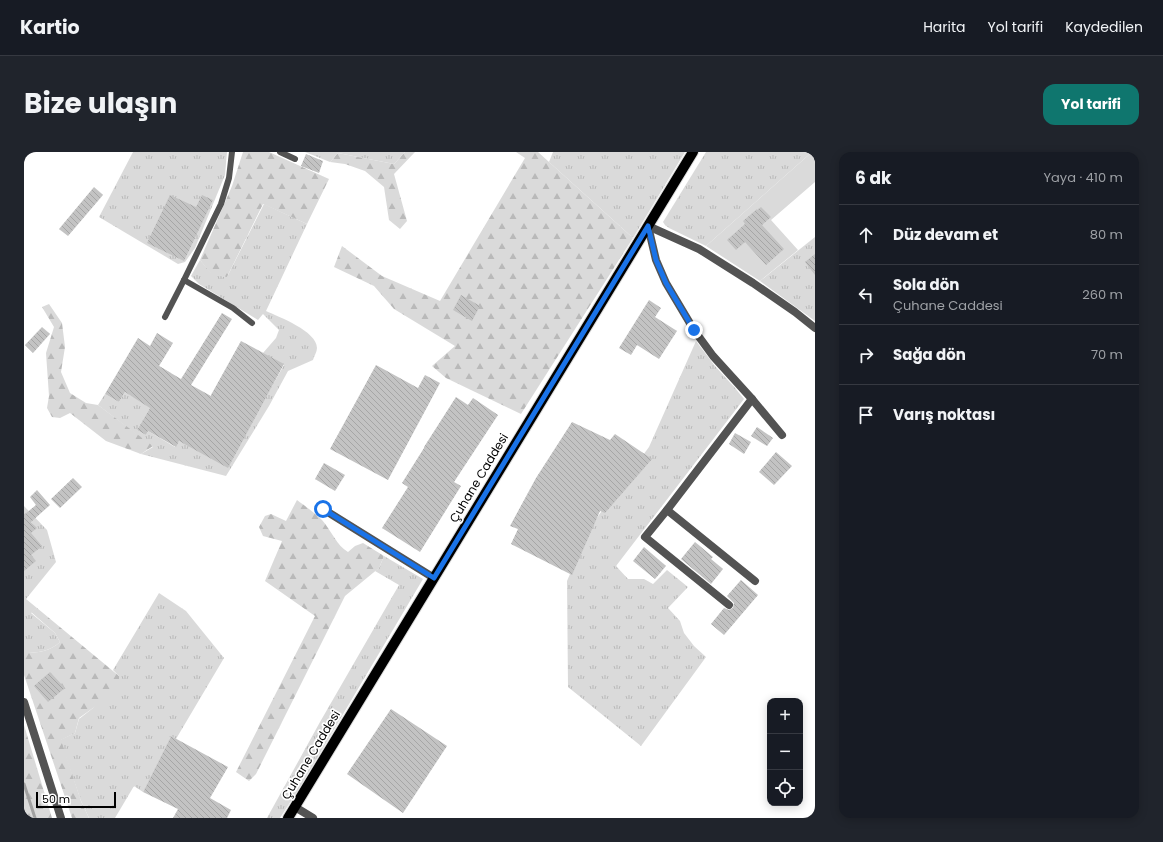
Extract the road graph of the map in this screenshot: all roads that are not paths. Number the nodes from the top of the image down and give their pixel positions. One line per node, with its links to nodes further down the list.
1 (232, 152): 6 (lane)
2 (280, 152): 4 (lane)
3 (693, 152): 5 (main road, Çuhane Caddesi)
4 (295, 159)
5 (648, 226): 9 (street); 10 (street); 14 (main road, Çuhane Caddesi)
6 (184, 280): 7 (lane); 8 (lane)
7 (165, 317)
8 (252, 323)
9 (815, 328)
10 (752, 399): 11 (street); 13 (street)
11 (782, 435)
12 (323, 509): 14 (street)
13 (667, 510): 15 (street); 16 (street)
14 (434, 578): 18 (main road, Çuhane Caddesi)
15 (755, 581)
16 (729, 605)
17 (24, 702): 19 (street)
18 (295, 807): 20 (main road, Çuhane Caddesi); 21 (street)
19 (61, 818)
20 (288, 818)
21 (313, 818)

